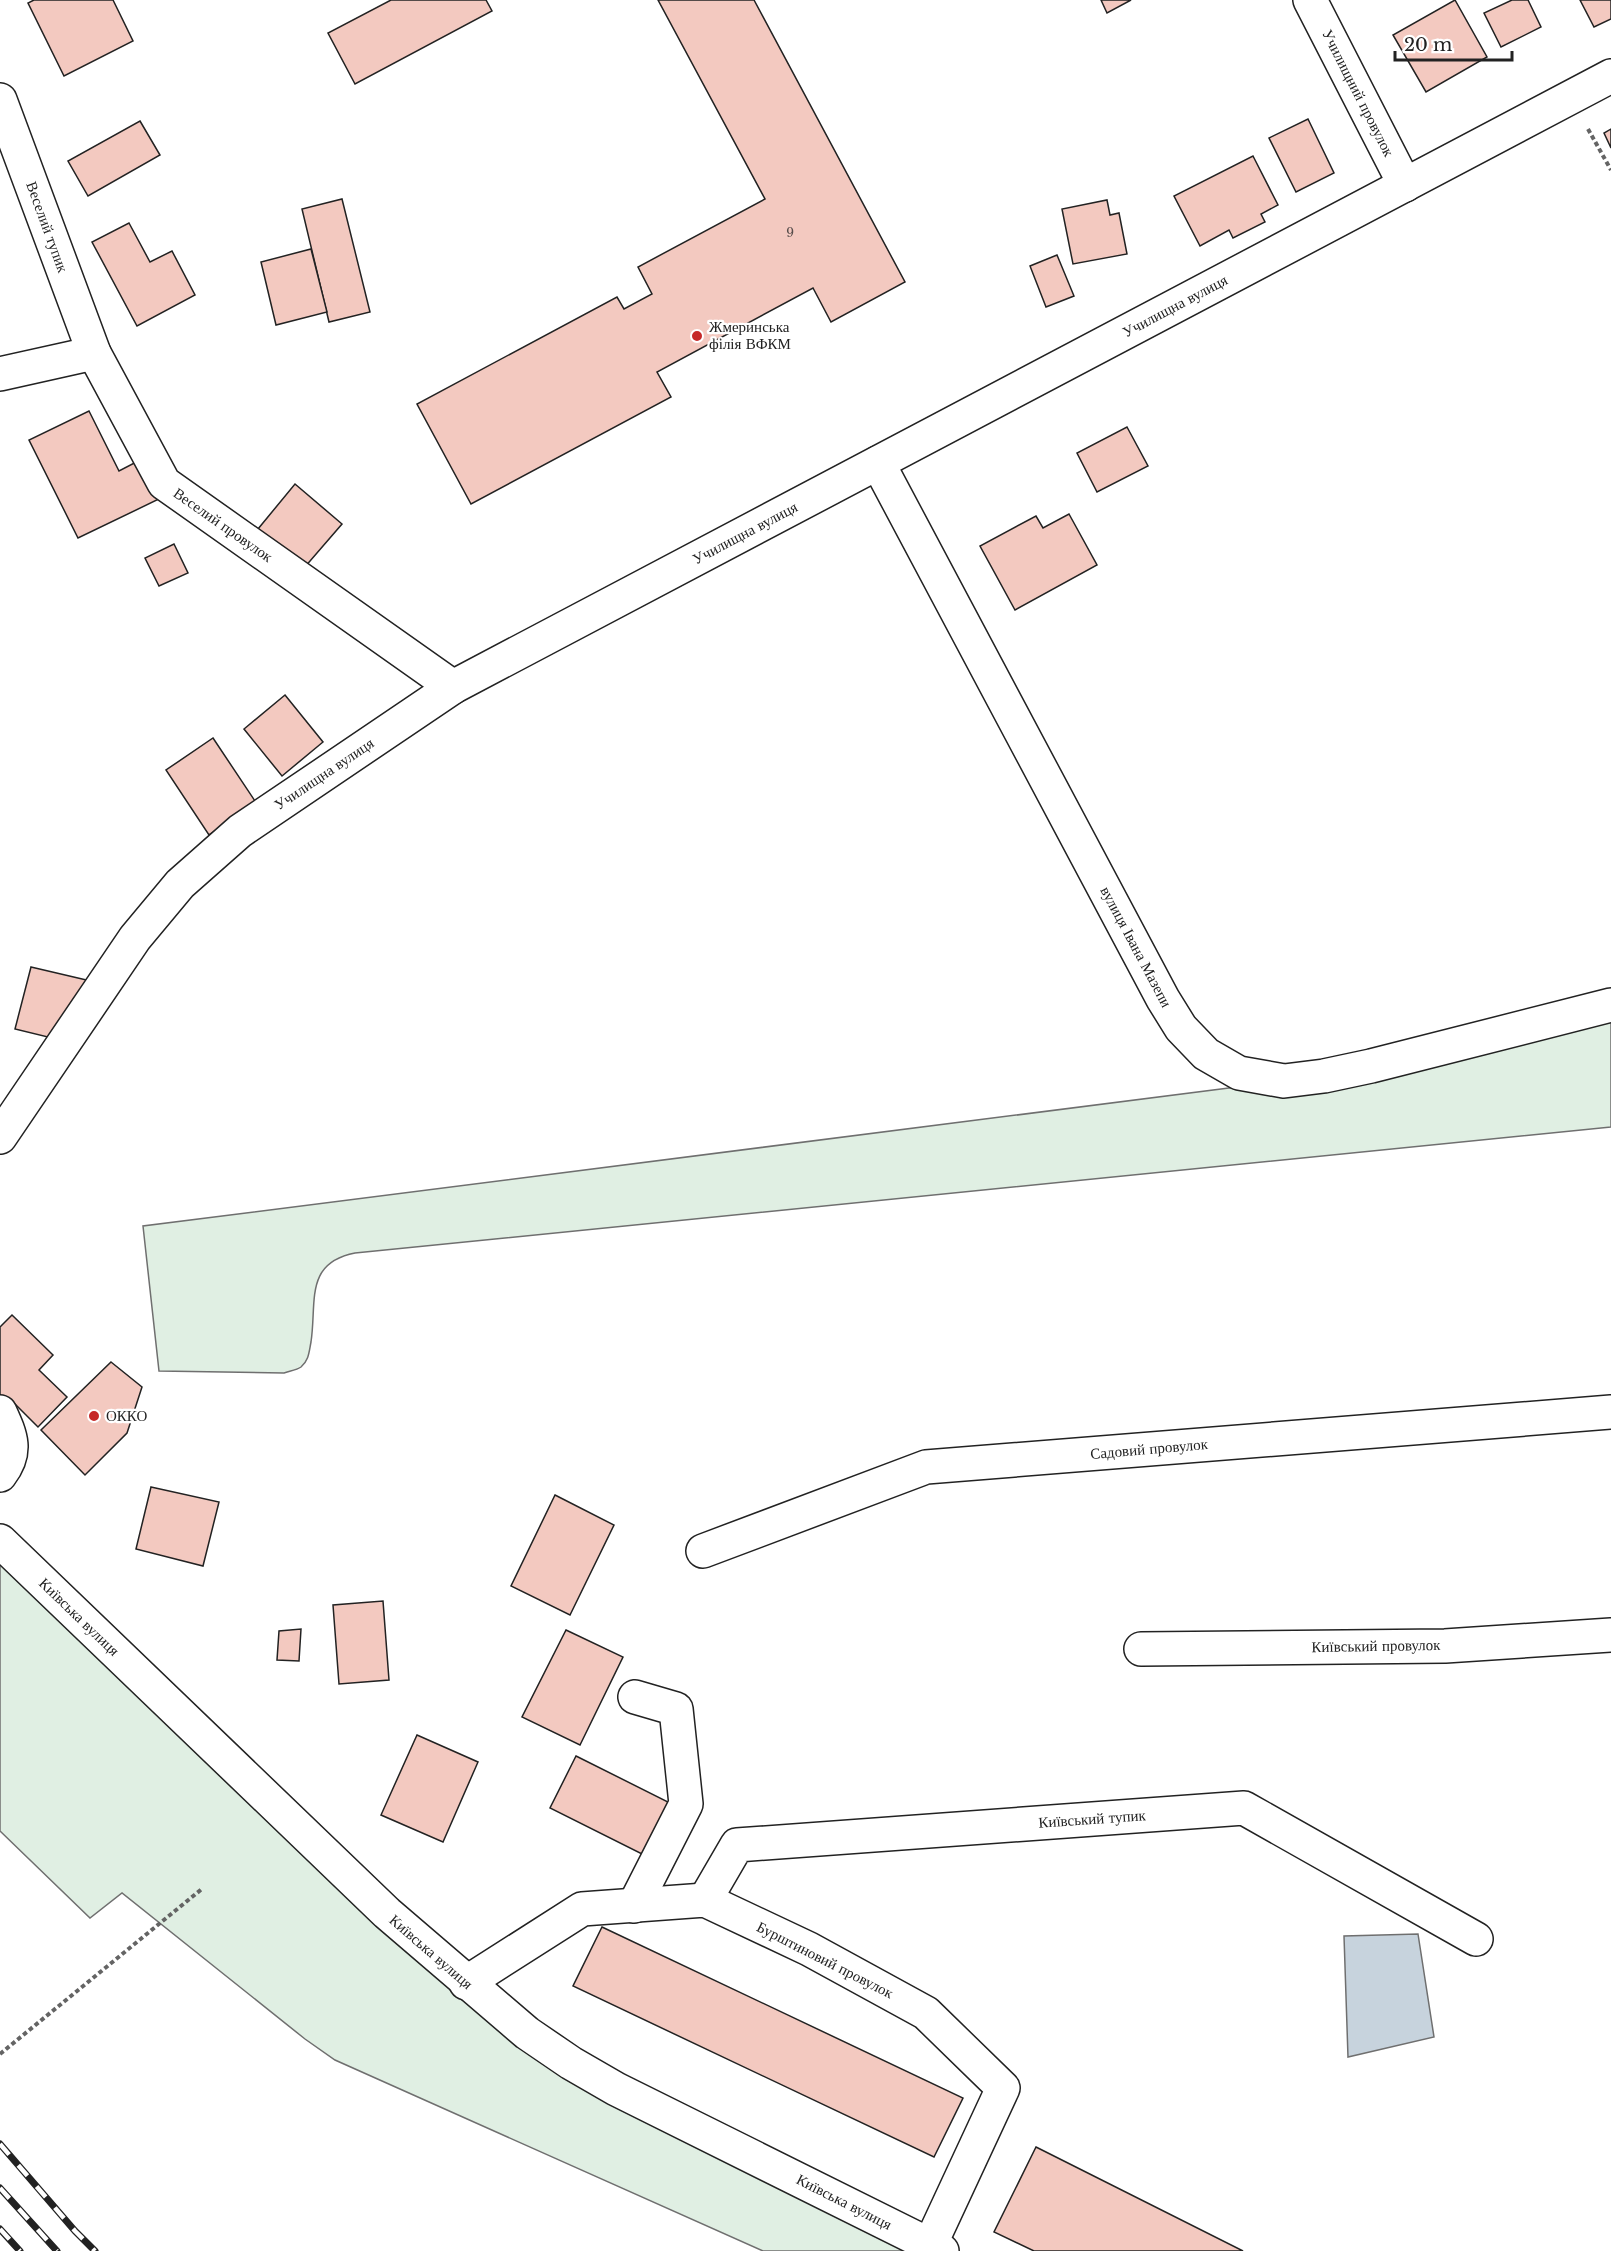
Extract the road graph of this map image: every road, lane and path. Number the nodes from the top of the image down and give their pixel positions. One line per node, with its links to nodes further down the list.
1 (1310, 0): 6 (street, Училищний провулок)
2 (1611, 76): 3 (street, Училищна вулиця)
3 (1570, 98): 5 (path); 6 (street, Училищна вулиця)
4 (0, 100): 7 (street, Веселий тупик)
5 (1611, 170)
6 (1406, 185): 9 (street, Училищна вулиця)
7 (94, 353): 8 (street); 10 (street, Веселий провулок)
8 (0, 374)
9 (878, 463): 10 (street, Училищна вулиця); 11 (street, вулиця Івана Мазепи)
10 (453, 687): 12 (street, Училищна вулиця)
11 (1611, 1005)
12 (0, 1137)
13 (0, 1412): 15 (street)
14 (1611, 1412): 17 (street, Садовий провулок)
15 (0, 1475)
16 (0, 1541): 25 (street, Київська вулиця)
17 (702, 1551)
18 (1611, 1635): 19 (street, Київський провулок)
19 (1141, 1649)
20 (635, 1697): 23 (street)
21 (203, 1888): 26 (path)
22 (705, 1900): 23 (street); 24 (street, Київський тупик); 27 (street, Бурштиновий провулок)
23 (634, 1906): 25 (street)
24 (1476, 1939)
25 (466, 1983): 27 (street, Київська вулиця)
26 (0, 2054)
27 (936, 2248)

